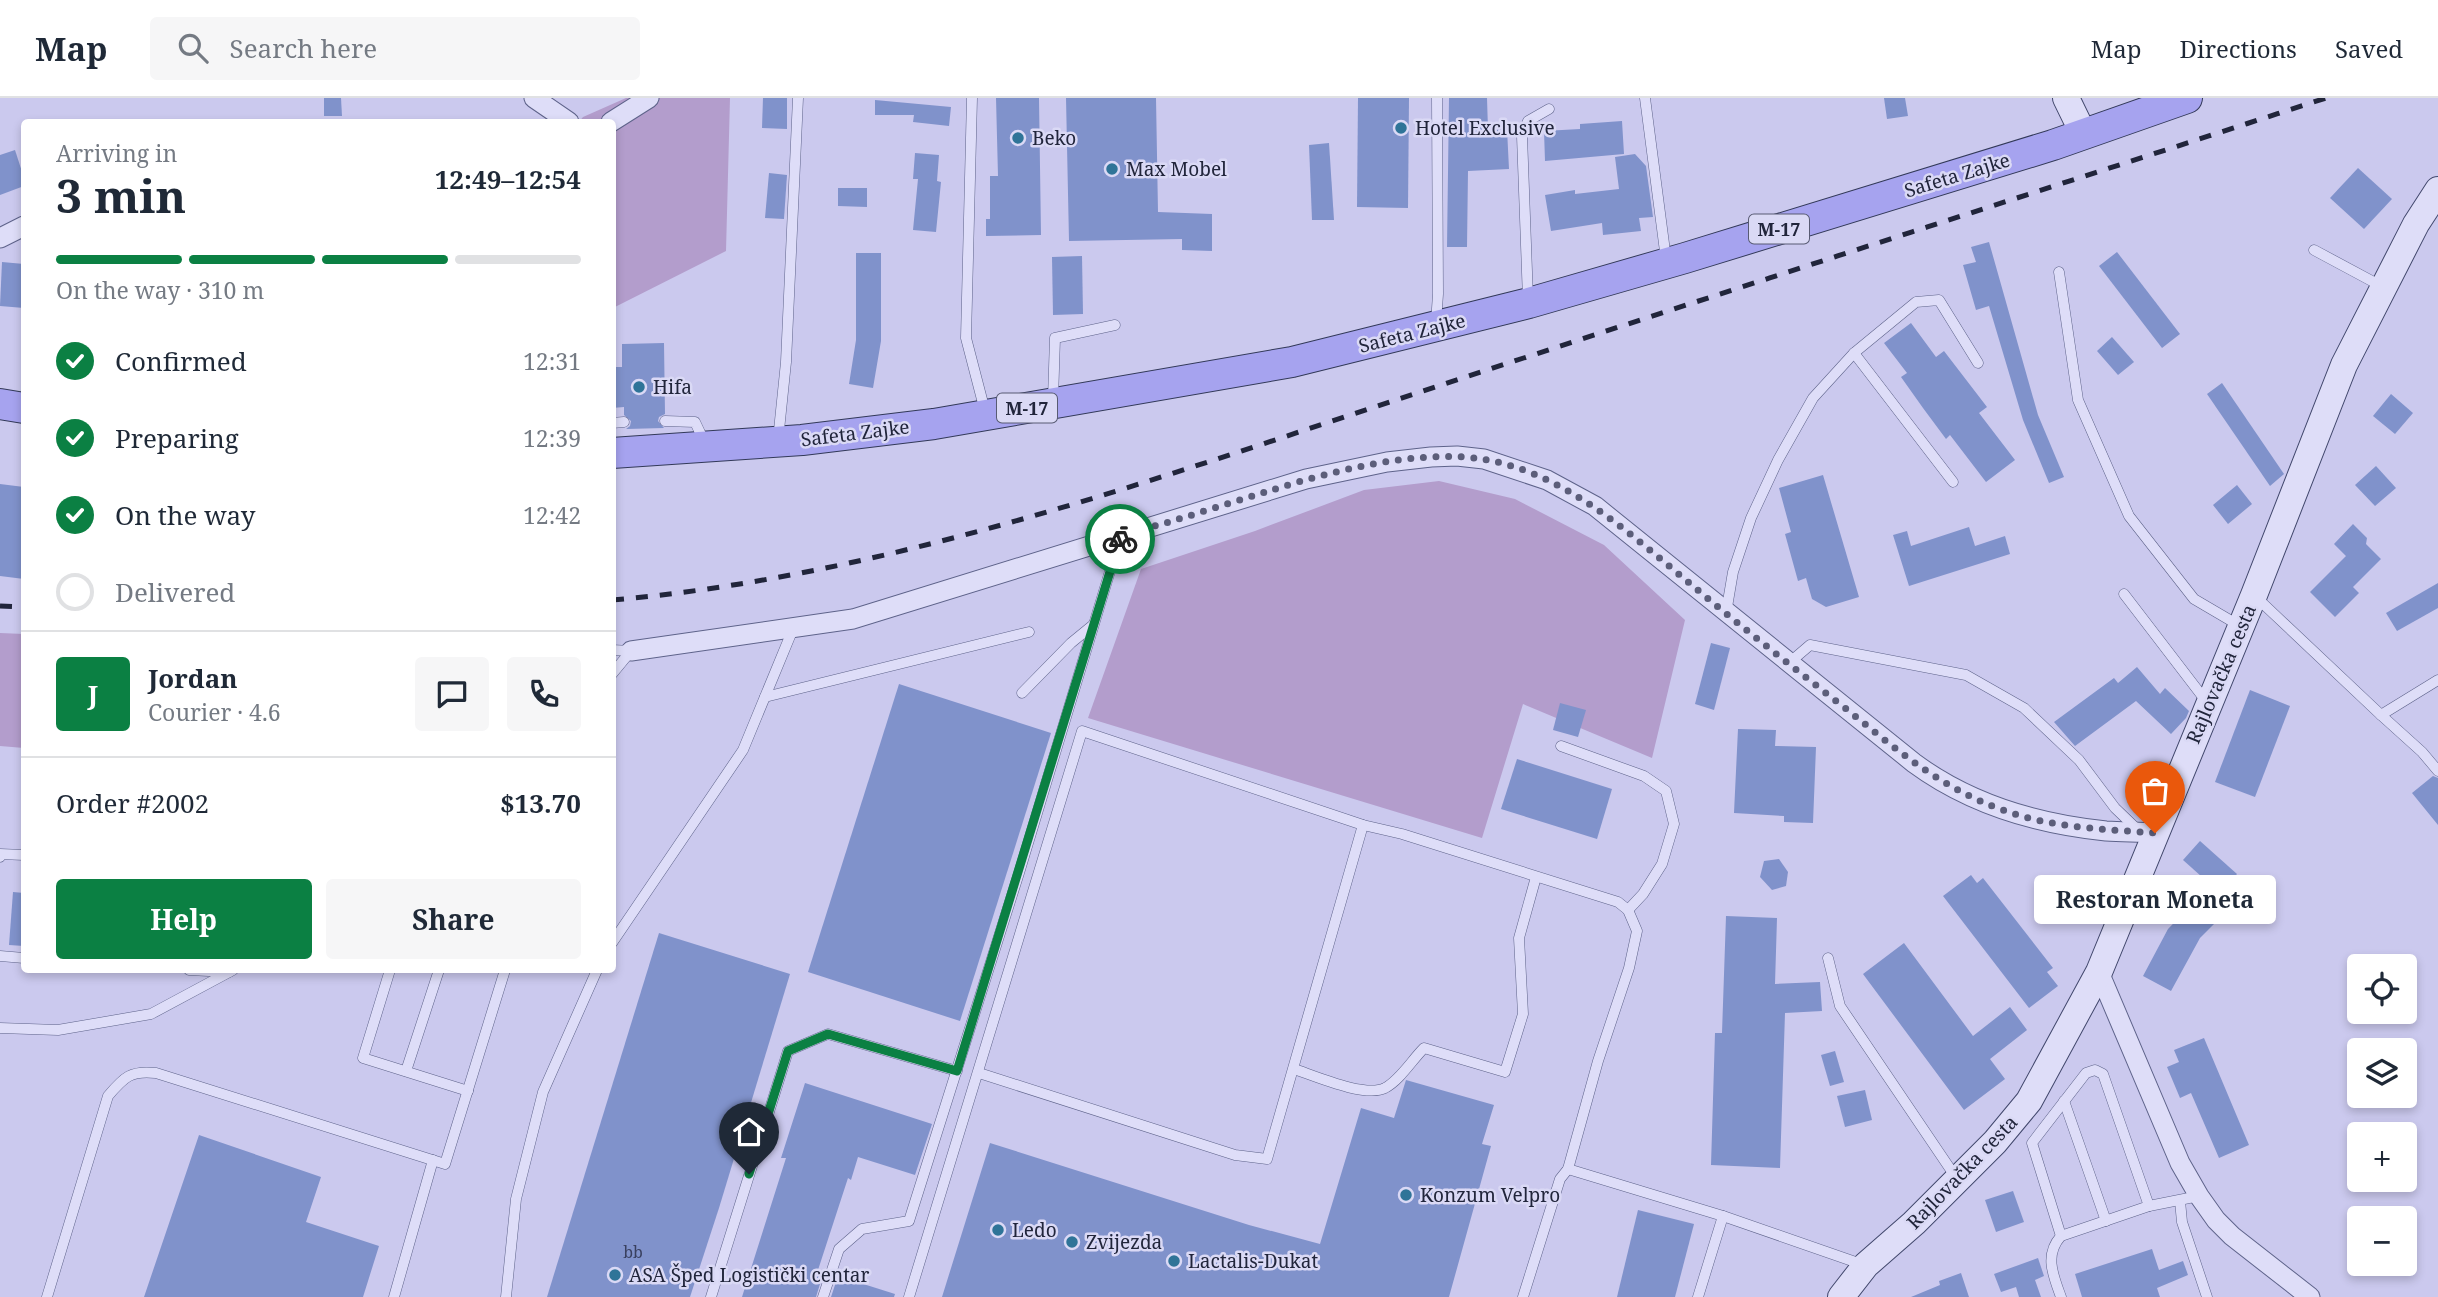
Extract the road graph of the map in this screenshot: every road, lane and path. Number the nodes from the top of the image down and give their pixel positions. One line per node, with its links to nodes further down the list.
1 (534, 98): 10 (street)
2 (649, 98): 11 (street)
3 (798, 98): 32 (lane)
4 (972, 98): 28 (lane)
5 (1437, 98): 22 (lane)
6 (1645, 98): 17 (lane)
7 (2066, 98): 12 (street)
8 (2187, 98): 12 (main road, Safeta Zajke / M-17)
9 (1549, 109): 20 (lane)
10 (565, 119)
11 (616, 119)
12 (2084, 135): 17 (main road, Safeta Zajke / M-17)
13 (2438, 190): 19 (street, Rajlovačka cesta)
14 (21, 228): 15 (street)
15 (0, 238)
16 (2314, 250): 19 (lane)
17 (1667, 263): 20 (main road, Safeta Zajke / M-17)
18 (2060, 272): 41 (lane)
19 (2383, 287): 38 (street, Rajlovačka cesta)
20 (1529, 303): 22 (main road, Safeta Zajke / M-17)
21 (1115, 325): 25 (lane)
22 (1436, 327): 25 (main road, Safeta Zajke / M-17)
23 (1854, 353): 24 (lane); 35 (lane); 39 (lane)
24 (1978, 363)
25 (1053, 403): 28 (main road, Safeta Zajke / M-17)
26 (0, 404): 27 (main road)
27 (21, 408)
28 (986, 415): 32 (main road, Safeta Zajke / M-17)
29 (665, 421): 33 (lane)
30 (624, 422): 31 (lane)
31 (616, 423)
32 (778, 442): 33 (main road, Safeta Zajke / M-17)
33 (707, 447): 34 (main road, Safeta Zajke / M-17)
34 (616, 453)
35 (1953, 482)
36 (1120, 537): 39 (street); 40 (lane); 42 (street)
37 (2124, 594): 49 (lane)
38 (2254, 595): 41 (street, Rajlovačka cesta); 50 (lane)
39 (1726, 614): 45 (street)
40 (1094, 625): 47 (lane); 72 (lane)
41 (2241, 626): 49 (street, Rajlovačka cesta)
42 (793, 629): 44 (street); 48 (lane)
43 (1029, 632): 48 (lane)
44 (622, 650)
45 (1789, 663): 54 (street); 54 (lane)
46 (2438, 681): 50 (lane)
47 (1022, 692)
48 (765, 697): 59 (lane)
49 (2208, 704): 54 (street, Rajlovačka cesta)
50 (2381, 715): 52 (lane)
51 (1561, 747): 58 (lane)
52 (2438, 771)
53 (1363, 825): 57 (lane); 70 (lane); 73 (lane)
54 (2147, 832): 63 (street, Rajlovačka cesta)
55 (21, 855): 56 (lane)
56 (0, 857)
57 (1536, 877): 58 (lane); 70 (lane)
58 (1628, 910): 77 (lane)
59 (616, 937)
60 (0, 957): 61 (lane)
61 (21, 958)
62 (1828, 958): 78 (lane)
63 (2099, 972): 78 (street, Rajlovačka cesta); 79 (street)
64 (227, 973): 69 (lane)
65 (389, 973): 71 (lane)
66 (438, 973): 71 (lane)
67 (504, 973): 74 (lane)
68 (596, 973): 87 (lane)
69 (0, 1028)
70 (1294, 1069): 73 (lane)
71 (407, 1071): 74 (lane)
72 (957, 1071): 88 (lane); 89 (lane)
73 (979, 1073): 90 (lane)
74 (468, 1091): 76 (lane)
75 (2064, 1101): 80 (lane); 82 (lane); 83 (lane)
76 (433, 1160): 85 (lane); 86 (lane)
77 (1568, 1168): 81 (lane); 91 (lane)
78 (1958, 1179): 84 (street, Rajlovačka cesta)
79 (2190, 1198): 80 (lane); 95 (lane); 96 (street)
80 (2149, 1206): 82 (lane)
81 (1724, 1216): 84 (lane); 92 (lane)
82 (2106, 1221): 83 (lane)
83 (2062, 1236): 94 (lane)
84 (1866, 1265): 93 (street, Rajlovačka cesta)
85 (47, 1297)
86 (394, 1297)
87 (506, 1297)
88 (711, 1297)
89 (823, 1297)
90 (909, 1297)
91 (1523, 1297)
92 (1698, 1297)
93 (1841, 1297)
94 (2061, 1297)
95 (2207, 1297)
96 (2311, 1297)

